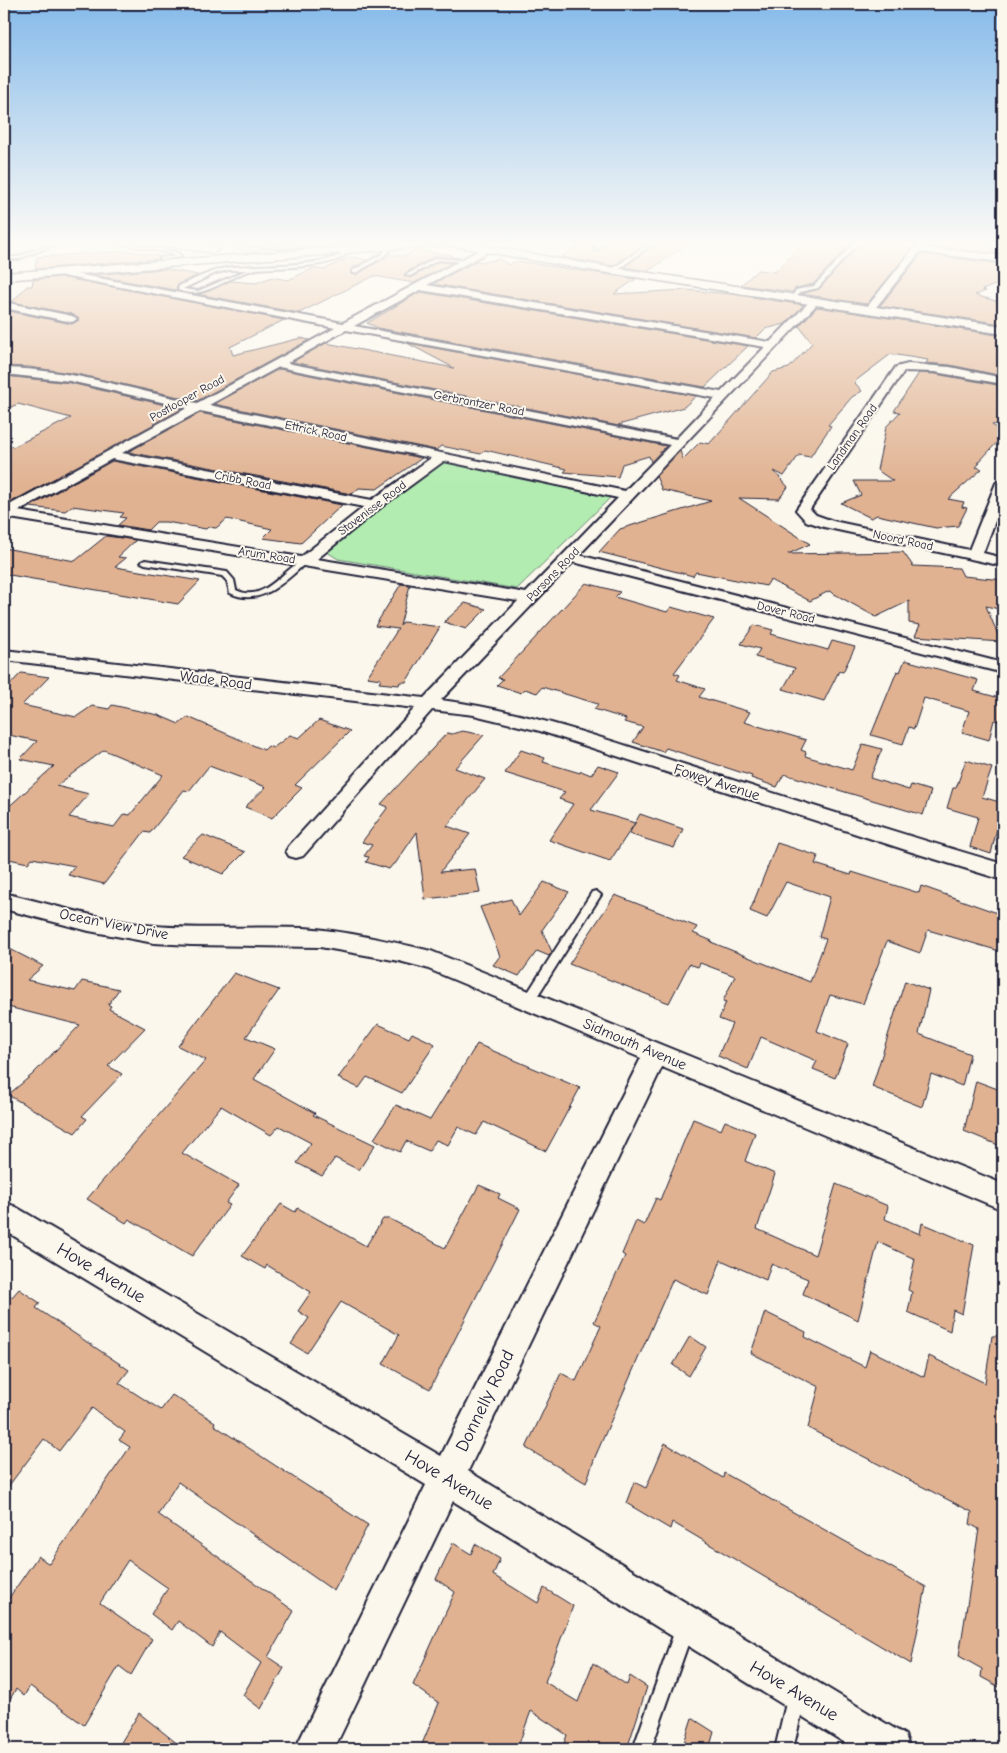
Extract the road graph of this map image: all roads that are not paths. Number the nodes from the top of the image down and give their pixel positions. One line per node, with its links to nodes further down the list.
1 (336, 324): 6 (street)
2 (352, 324): 6 (street, Postlooper Road)
3 (643, 324): 8 (street)
4 (793, 324): 8 (street, Parsons Road)
5 (964, 324): 7 (street)
6 (348, 326): 9 (street, Postlooper Road); 12 (street)
7 (1003, 330)
8 (772, 345): 12 (street, Parsons Road)
9 (278, 364): 13 (street, Postlooper Road); 14 (street, Gerbrantzer Road)
10 (4, 371): 13 (street, Ettrick Road)
11 (1003, 380): 21 (street, Landman Road)
12 (723, 396): 14 (street, Parsons Road)
13 (201, 406): 15 (street, Postlooper Road); 16 (street, Ettrick Road)
14 (679, 443): 18 (street, Parsons Road)
15 (110, 456): 19 (street, Cribb Road); 20 (street, Postlooper Road)
16 (441, 457): 18 (street, Ettrick Road); 19 (street, Stavenisse Road)
17 (1003, 483): 22 (street)
18 (628, 496): 23 (street, Parsons Road)
19 (375, 505): 24 (street, Stavenisse Road)
20 (4, 513): 24 (street, Arum Road)
21 (805, 513): 22 (street, Noord Road)
22 (974, 556): 26 (street, Noord Road)
23 (570, 557): 27 (street, Parsons Road); 29 (street, Dover Road)
24 (305, 561): 25 (lane); 27 (street, Arum Road)
25 (145, 562)
26 (1003, 562)
27 (530, 598): 30 (street, Parsons Road)
28 (4, 655): 30 (street, Wade Road)
29 (1003, 668)
30 (428, 704): 31 (street, Parsons Road); 32 (street, Fowey Avenue)
31 (296, 851)
32 (1003, 872)
33 (596, 895): 36 (lane)
34 (4, 901): 35 (street, Ocean View Drive)
35 (256, 937): 36 (street, Sidmouth Avenue)
36 (529, 1000): 37 (street, Sidmouth Avenue)
37 (656, 1052): 38 (street, Sidmouth Avenue); 40 (street, Donnelly Road)
38 (1003, 1197)
39 (4, 1215): 40 (street, Hove Avenue)
40 (447, 1478): 41 (street, Hove Avenue); 43 (street, Donnelly Road)
41 (686, 1625): 42 (street, Hove Avenue); 44 (lane)
42 (797, 1693): 45 (lane); 46 (street, Hove Avenue)
43 (314, 1749)
44 (642, 1749)
45 (784, 1749)
46 (891, 1749)

